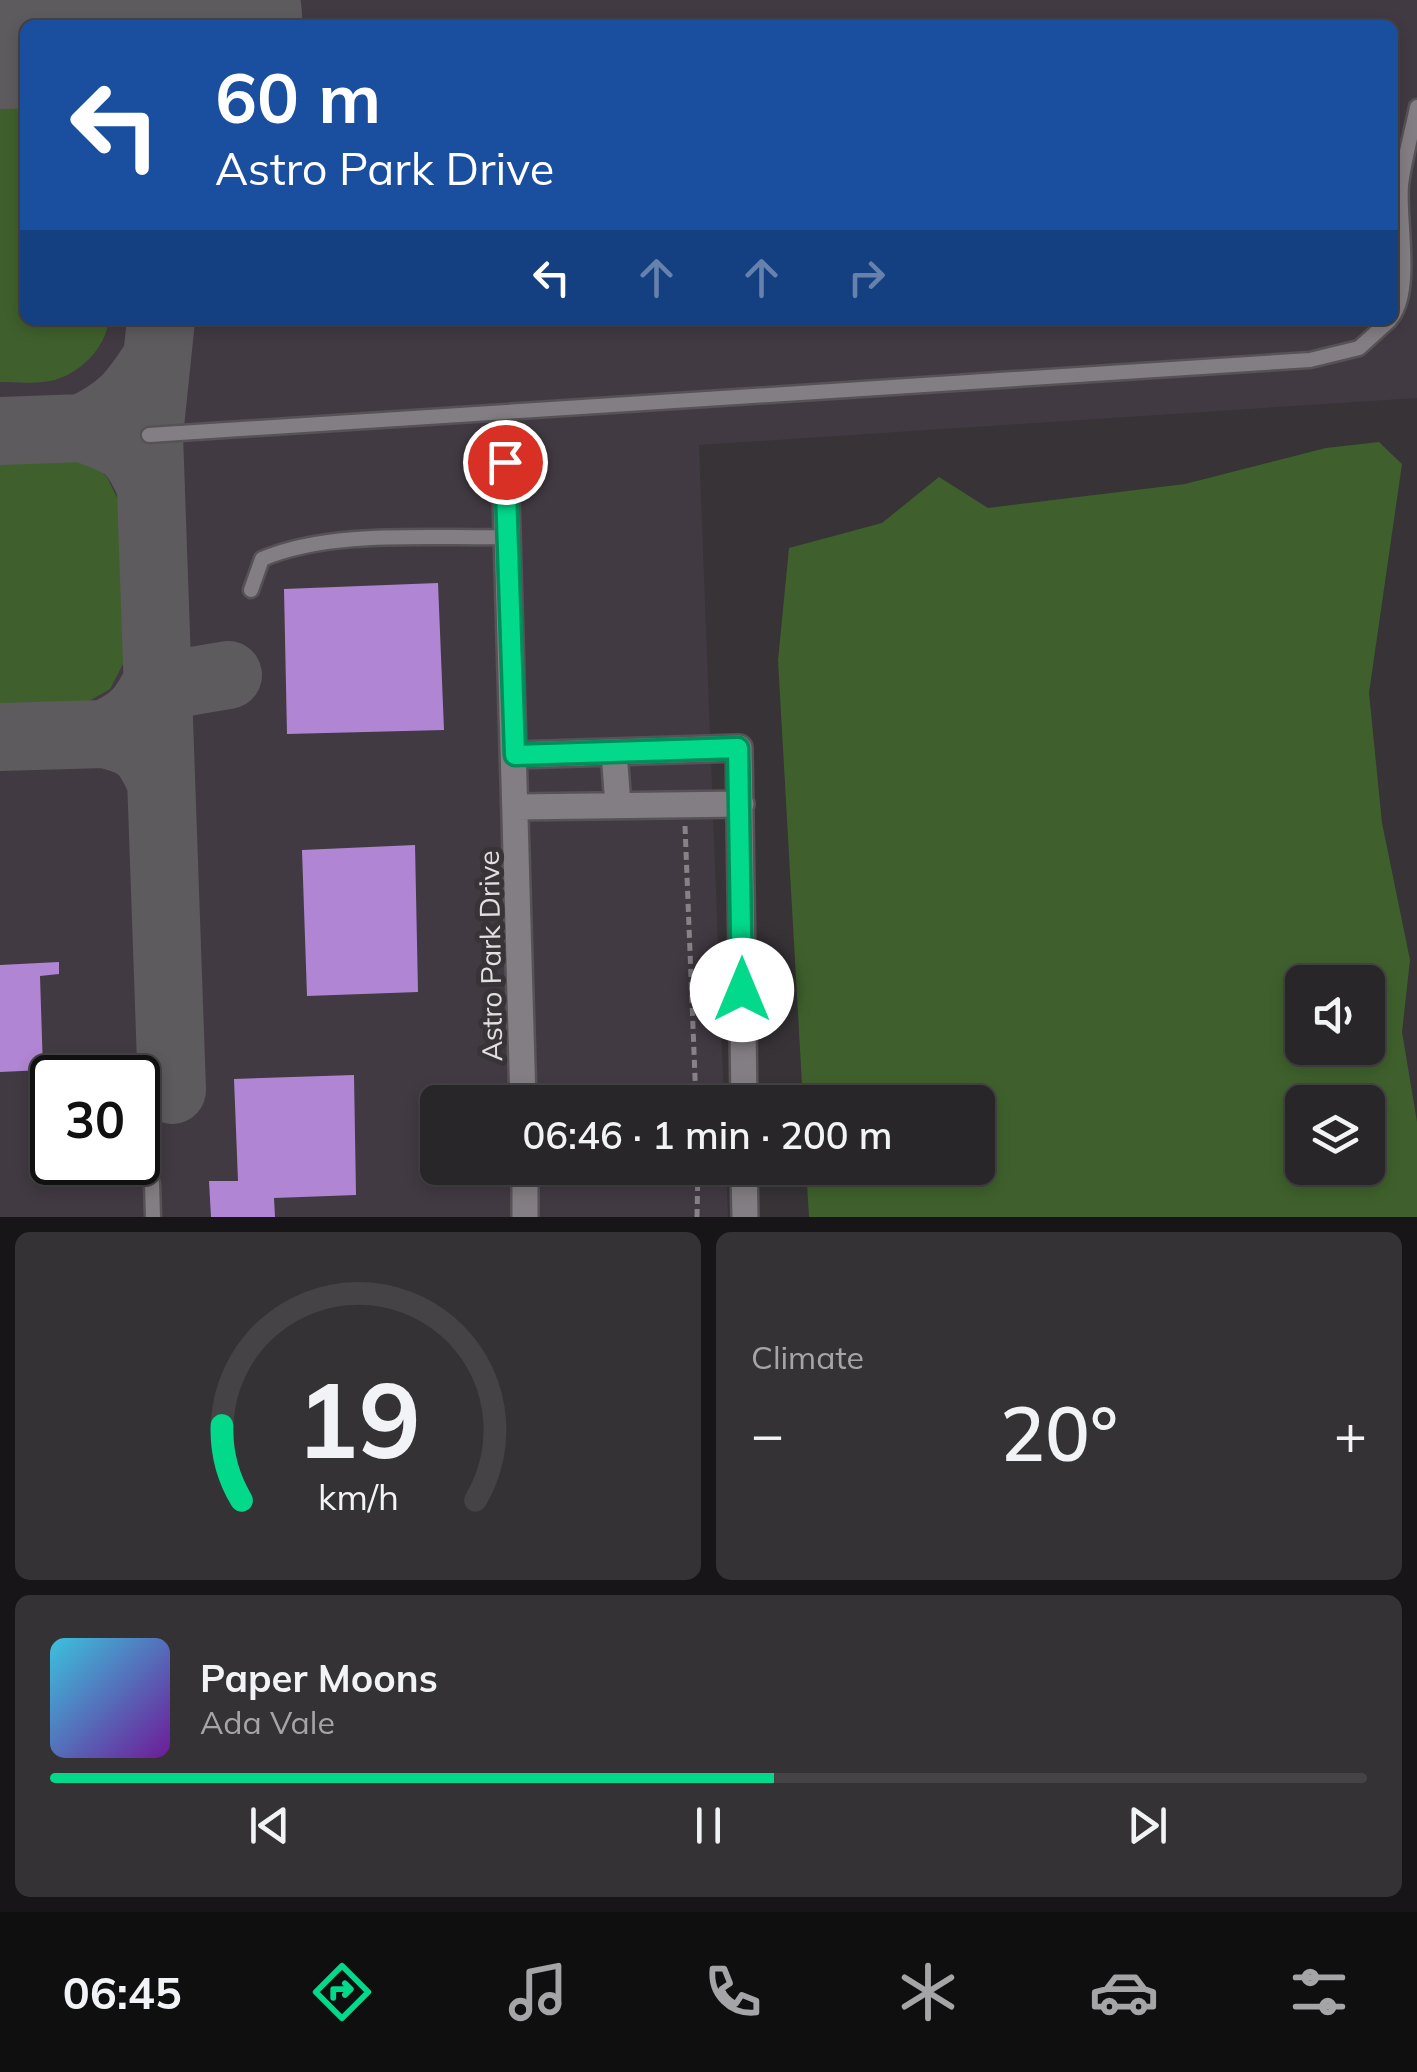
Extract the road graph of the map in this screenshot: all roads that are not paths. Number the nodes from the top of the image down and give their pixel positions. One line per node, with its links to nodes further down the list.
1 (1417, 107): 2 (lane)
2 (1398, 303)
3 (1385, 325): 4 (lane)
4 (149, 435)
5 (505, 462): 6 (street, Astro Park Drive)
6 (508, 537): 7 (lane); 9 (street, Astro Park Drive)
7 (251, 590)
8 (614, 752): 9 (street); 10 (street); 11 (street)
9 (515, 755): 12 (street, Astro Park Drive)
10 (741, 804): 11 (street); 14 (street)
11 (618, 805): 12 (street)
12 (516, 807): 13 (street, Astro Park Drive)
13 (523, 1085)
14 (744, 1085)
15 (152, 1185): 18 (lane)
16 (525, 1185): 19 (street)
17 (744, 1185): 20 (street)
18 (153, 1217)
19 (525, 1217)
20 (744, 1217)

